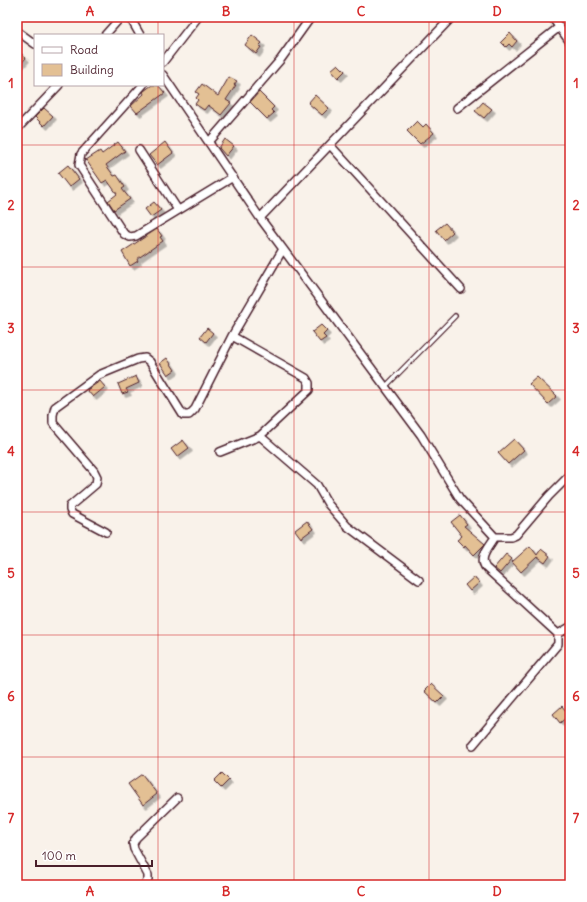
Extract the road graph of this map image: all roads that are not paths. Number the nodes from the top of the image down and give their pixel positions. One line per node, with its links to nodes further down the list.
1 (121, 17): 9 (street)
2 (126, 17): 10 (street)
3 (198, 17): 13 (street)
4 (311, 17): 19 (street)
5 (452, 17): 20 (street)
6 (552, 17): 7 (street)
7 (558, 28): 11 (street); 17 (street)
8 (17, 31): 12 (street)
9 (106, 34)
10 (139, 34)
11 (570, 42)
12 (34, 43)
13 (164, 61)
14 (164, 76): 19 (street)
15 (58, 86): 18 (street)
16 (142, 86): 23 (street)
17 (457, 108)
18 (17, 129)
19 (209, 142): 22 (street)
20 (330, 145): 24 (street); 26 (street)
21 (139, 150): 23 (street)
22 (233, 177): 23 (street); 24 (street)
23 (178, 210)
24 (260, 218): 25 (street)
25 (283, 249): 28 (street); 29 (street)
26 (461, 290)
27 (455, 316): 29 (lane)
28 (232, 336): 30 (street); 33 (street)
29 (385, 386): 34 (street)
30 (260, 436): 31 (street); 35 (street)
31 (220, 452)
32 (570, 475): 34 (street)
33 (106, 532)
34 (496, 537): 37 (street)
35 (419, 580)
36 (570, 627): 37 (street)
37 (558, 634): 38 (street)
38 (473, 745)
39 (177, 798): 40 (street)
40 (145, 885)

